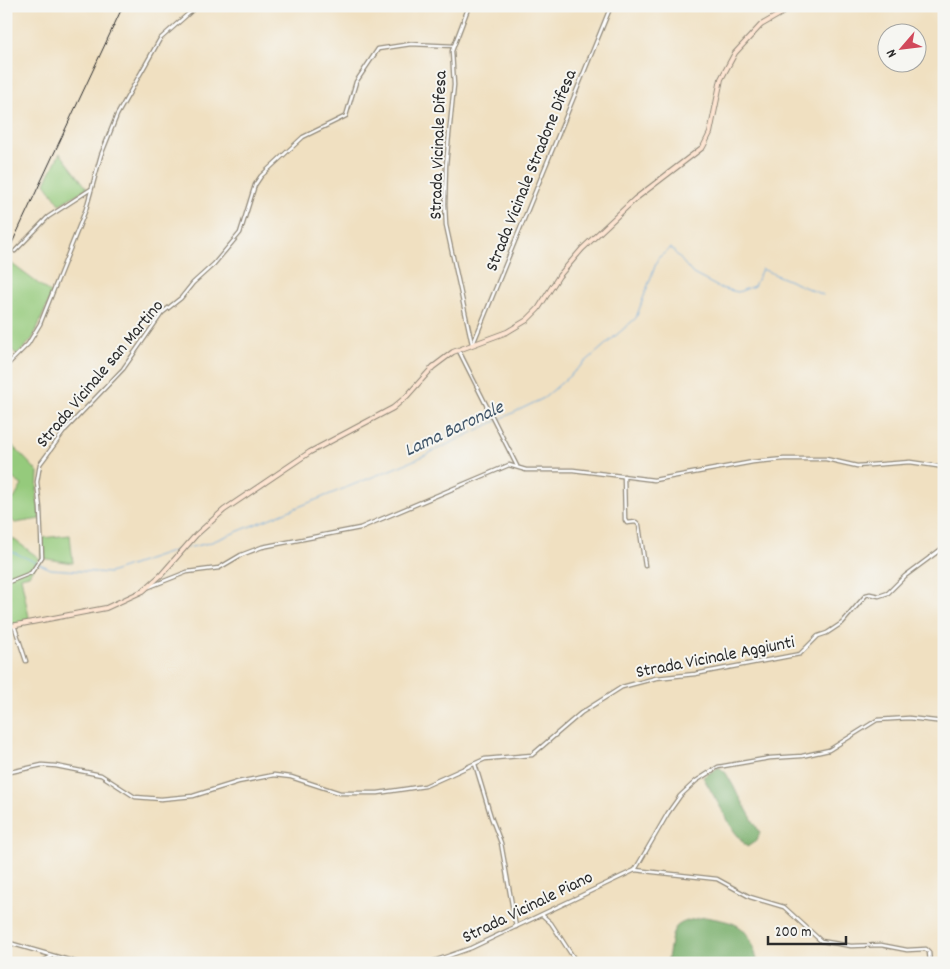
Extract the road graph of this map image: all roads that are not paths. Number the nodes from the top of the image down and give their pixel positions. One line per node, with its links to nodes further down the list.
1 (196, 6): 6 (street)
2 (469, 6): 5 (street, Strada Vicinale Difesa)
3 (611, 6): 8 (street, Strada Vicinale Stradone Difesa)
4 (794, 6): 8 (main road)
5 (454, 46): 8 (street, Strada Vicinale Difesa); 16 (street, Strada Vicinale san Martino)
6 (91, 189): 7 (street); 10 (street)
7 (15, 251)
8 (472, 344): 9 (main road)
9 (458, 349): 11 (street); 17 (main road)
10 (6, 366)
11 (517, 467): 13 (street); 17 (street)
12 (944, 467): 13 (street)
13 (624, 476): 15 (street)
14 (944, 547): 22 (street, Strada Vicinale Aggiunti)
15 (645, 566)
16 (6, 583)
17 (149, 587): 18 (main road)
18 (14, 625): 19 (main road); 20 (street)
19 (6, 627)
20 (26, 662)
21 (944, 722): 24 (street)
22 (475, 764): 23 (street, Strada Vicinale Aggiunti); 26 (street)
23 (6, 773)
24 (636, 870): 25 (street, Strada Vicinale Piano); 33 (street)
25 (542, 915): 26 (street, Strada Vicinale Piano); 32 (street)
26 (516, 927): 31 (street, Strada Vicinale Piano)
27 (6, 942): 28 (street)
28 (54, 956): 29 (street); 30 (street)
29 (40, 963)
30 (78, 963)
31 (428, 963)
32 (577, 963)
33 (930, 963)

